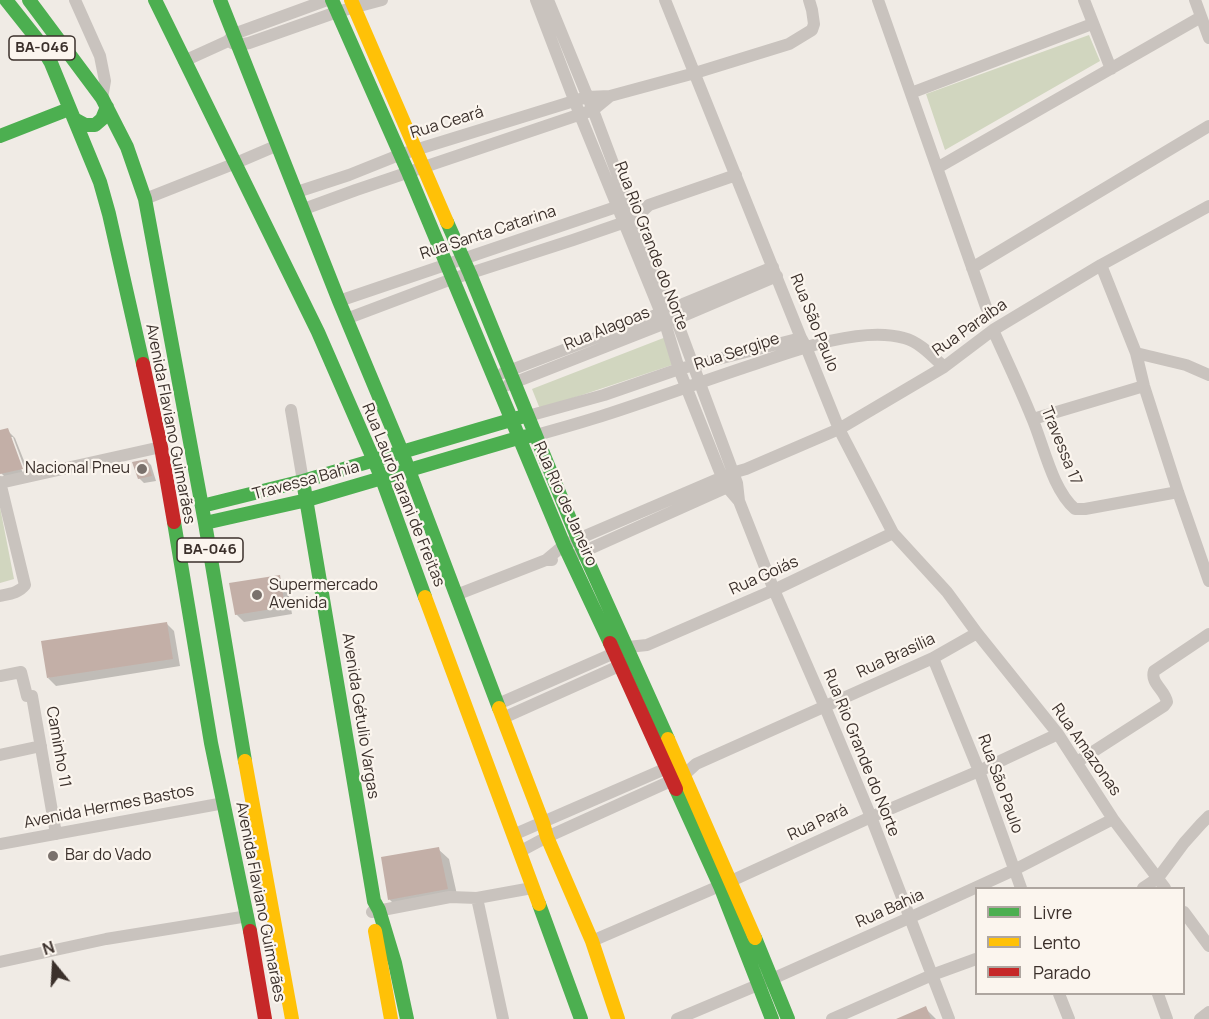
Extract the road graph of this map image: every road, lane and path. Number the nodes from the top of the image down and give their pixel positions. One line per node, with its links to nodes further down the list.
1 (6, 0): 28 (street, Avenida Flaviano Guimarães / BA-046)
2 (28, 0): 27 (street, Avenida Flaviano Guimarães / BA-046)
3 (75, 0): 27 (street, Avenida Flaviano Guimarães)
4 (155, 0): 21 (street, Rua Lauro Farani de Freitas)
5 (220, 0): 20 (street, Rua Lauro Farani de Freitas)
6 (327, 0): 20 (street)
7 (382, 0): 15 (street)
8 (536, 0): 26 (street, Rua Rio Grande do Norte)
9 (548, 0): 26 (street, Rua Rio Grande do Norte)
10 (665, 0): 23 (street, Rua São Paulo)
11 (809, 0): 23 (street, Rua Ceará)
12 (878, 0): 24 (street)
13 (1084, 0): 18 (street)
14 (1195, 0): 17 (street)
15 (353, 4): 16 (street); 34 (street, Rua Rio de Janeiro)
16 (334, 6): 20 (street); 36 (street, Rua Rio de Janeiro)
17 (1201, 17): 19 (street); 22 (street)
18 (1092, 24): 22 (street); 24 (street)
19 (1209, 38)
20 (233, 40): 21 (street); 33 (street, Rua Lauro Farani de Freitas)
21 (184, 61): 37 (street, Rua Lauro Farani de Freitas)
22 (1111, 69): 39 (street)
23 (695, 73): 25 (street, Rua Ceará); 42 (street, Rua São Paulo)
24 (911, 93): 39 (street)
25 (610, 96): 26 (street, Rua Ceará); 29 (street, Rua Ceará)
26 (581, 98): 29 (street, Rua Rio Grande do Norte); 30 (street, Rua Rio Grande do Norte); 34 (street, Rua Ceará)
27 (102, 99): 28 (street); 28 (street); 45 (street, Avenida Flaviano Guimarães / BA-046)
28 (70, 111): 32 (street); 87 (street, Avenida Flaviano Guimarães / BA-046)
29 (593, 111): 30 (street, Rua Ceará); 35 (street, Rua Rio Grande do Norte)
30 (580, 115): 35 (street, Rua Rio Grande do Norte); 38 (street, Rua Ceará)
31 (1209, 126): 56 (street)
32 (0, 136)
33 (278, 145): 37 (street); 44 (street, Rua Lauro Farani de Freitas)
34 (416, 151): 36 (street, Rua Ceará); 38 (street, Rua Rio de Janeiro)
35 (603, 152): 46 (street, Rua Rio Grande do Norte)
36 (399, 155): 40 (street, Rua Rio de Janeiro); 41 (street, Rua Ceará)
37 (236, 163): 45 (street); 89 (street, Rua Lauro Farani de Freitas)
38 (424, 167): 40 (street, Rua Ceará); 53 (street, Rua Rio de Janeiro)
39 (937, 168): 56 (street)
40 (408, 172): 43 (street, Rua Ceará); 54 (street, Rua Rio de Janeiro)
41 (349, 175): 43 (street); 44 (street, Rua Ceará)
42 (736, 176): 47 (street, Rua Santa Catarina); 57 (street, Rua São Paulo)
43 (356, 190): 49 (street, Rua Ceará)
44 (297, 192): 49 (street, Rua Lauro Farani de Freitas)
45 (145, 199): 97 (street, Avenida Flaviano Guimarães / BA-046)
46 (623, 205): 47 (street, Rua Santa Catarina); 50 (street, Rua Rio Grande do Norte); 51 (street, Rua Santa Catarina)
47 (650, 205): 50 (street, Rua Santa Catarina)
48 (1209, 206): 55 (street, Rua Paraíba)
49 (304, 209): 62 (street, Rua Lauro Farani de Freitas)
50 (629, 221): 52 (street, Rua Santa Catarina); 64 (street, Rua Rio Grande do Norte)
51 (568, 224): 52 (street); 53 (street, Rua Santa Catarina)
52 (573, 240): 58 (street, Rua Santa Catarina)
53 (463, 258): 54 (street, Rua Santa Catarina); 58 (street, Rua Rio de Janeiro)
54 (446, 264): 59 (street, Rua Rio de Janeiro); 60 (street, Rua Santa Catarina)
55 (1101, 265): 66 (street, Rua Paraíba); 68 (street)
56 (972, 268): 63 (street)
57 (775, 272): 64 (street, Rua Alagoas); 67 (street, Rua São Paulo)
58 (470, 274): 59 (street, Rua Santa Catarina); 73 (street, Rua Rio de Janeiro)
59 (452, 279): 61 (street, Rua Santa Catarina); 74 (street, Rua Rio de Janeiro)
60 (389, 283): 61 (street); 62 (street, Rua Santa Catarina)
61 (396, 300): 65 (street, Rua Santa Catarina)
62 (339, 301): 65 (street, Rua Lauro Farani de Freitas)
63 (986, 307)
64 (668, 316): 69 (street, Rua Rio Grande do Norte); 71 (street, Rua Rio Grande do Norte); 73 (street, Rua Alagoas)
65 (346, 319): 88 (street, Rua Lauro Farani de Freitas)
66 (993, 330): 70 (street, Rua Paraíba); 83 (street, Travessa 17)
67 (803, 343): 69 (street, Rua Sergipe); 70 (street, Rua Sergipe); 75 (street, Rua Sergipe); 84 (street, Rua São Paulo)
68 (1136, 353): 72 (street); 76 (street)
69 (693, 366): 71 (street, Rua Sergipe); 75 (street, Rua Rio Grande do Norte)
70 (944, 368): 84 (street, Rua Paraíba)
71 (679, 369): 77 (street, Rua Rio Grande do Norte); 78 (street, Rua Sergipe)
72 (1209, 375)
73 (512, 377): 74 (street, Rua Alagoas); 81 (street, Rua Rio de Janeiro)
74 (496, 382): 82 (street, Rua Rio de Janeiro)
75 (699, 382): 77 (street, Rua Sergipe); 92 (street, Rua Rio Grande do Norte)
76 (1144, 386): 83 (street); 95 (street)
77 (686, 387): 80 (street, Rua Sergipe); 92 (street, Rua Rio Grande do Norte)
78 (604, 394): 80 (street); 81 (street, Rua Sergipe)
79 (291, 410): 93 (street)
80 (611, 413): 85 (street, Rua Sergipe)
81 (528, 416): 82 (street, Travessa Bahia); 85 (street, Rua Rio de Janeiro)
82 (511, 419): 86 (street, Rua Rio de Janeiro); 88 (street, Travessa Bahia)
83 (1033, 419): 95 (street, Travessa 17)
84 (839, 429): 92 (street, Rua Paraíba); 99 (street, Rua São Paulo)
85 (537, 435): 86 (street, Travessa Bahia); 100 (street, Rua Rio de Janeiro)
86 (518, 438): 90 (street, Travessa Bahia); 101 (street, Rua Rio de Janeiro)
87 (161, 447): 94 (street); 113 (street, Avenida Flaviano Guimarães / BA-046)
88 (402, 452): 89 (street, Travessa Bahia); 90 (street, Rua Lauro Farani de Freitas)
89 (374, 460): 91 (street, Rua Lauro Farani de Freitas); 93 (street, Travessa Bahia)
90 (408, 471): 91 (street, Travessa Bahia); 104 (street, Rua Lauro Farani de Freitas)
91 (382, 479): 96 (street, Travessa Bahia); 130 (street, Rua Lauro Farani de Freitas)
92 (730, 480): 100 (street); 103 (street, Rua Rio Grande do Norte)
93 (303, 481): 96 (street, Avenida Gétulio Vargas); 97 (street, Travessa Bahia)
94 (0, 482): 105 (street)
95 (1178, 492): 102 (street)
96 (307, 500): 98 (street, Travessa Bahia); 143 (street, Avenida Gétulio Vargas)
97 (201, 506): 98 (street, Avenida Flaviano Guimarães / BA-046)
98 (205, 523): 112 (street, Avenida Flaviano Guimarães / BA-046)
99 (893, 533): 103 (street, Rua Goiás); 106 (street, Rua São Paulo)
100 (581, 545): 101 (street); 108 (street, Rua Rio de Janeiro)
101 (567, 552): 104 (street); 110 (street, Rua Rio de Janeiro)
102 (1209, 581)
103 (774, 590): 108 (street, Rua Goiás); 114 (street, Rua Rio Grande do Norte)
104 (456, 595): 115 (street, Rua Lauro Farani de Freitas)
105 (0, 596)
106 (977, 633): 109 (street, Rua Brasília); 116 (street, Rua Amazonas)
107 (1209, 634): 121 (street)
108 (631, 653): 110 (street, Rua Goiás); 123 (street, Rua Rio de Janeiro)
109 (933, 658): 114 (street, Rua Brasília); 122 (street, Rua São Paulo)
110 (618, 660): 115 (street, Rua Goiás); 123 (street, Rua Rio de Janeiro)
111 (0, 676): 119 (street, Caminho 11)
112 (232, 686): 113 (street); 117 (street, Avenida Flaviano Guimarães / BA-046)
113 (202, 692): 118 (street, Avenida Flaviano Guimarães / BA-046)
114 (825, 707): 123 (street, Rua Brasília); 126 (street, Rua Rio Grande do Norte)
115 (500, 711): 128 (street, Rua Lauro Farani de Freitas)
116 (1058, 734): 121 (street, Rua Amazonas); 122 (street, Rua Pará)
117 (242, 740): 118 (street); 159 (street, Avenida Flaviano Guimarães / BA-046)
118 (211, 743): 124 (street, Avenida Flaviano Guimarães / BA-046)
119 (41, 746): 120 (street); 129 (street, Caminho 11)
120 (0, 755)
121 (1077, 762): 127 (street, Rua Amazonas)
122 (979, 771): 126 (street, Rua Pará); 134 (street, Rua São Paulo)
123 (676, 772): 128 (street, Rua Brasília); 131 (street, Rua Brasília); 136 (street, Rua Rio de Janeiro)
124 (224, 803): 129 (street, Avenida Hermes Bastos); 145 (street, Avenida Flaviano Guimarães / BA-046)
125 (1209, 816): 135 (street)
126 (871, 817): 136 (street, Rua Pará); 146 (street, Rua Rio Grande do Norte)
127 (1113, 819): 134 (street, Rua Bahia); 135 (street, Rua Amazonas)
128 (543, 823): 130 (street, Rua Brasília); 131 (street, Rua Lauro Farani de Freitas)
129 (56, 834): 132 (street, Avenida Hermes Bastos)
130 (513, 835): 133 (street, Rua Lauro Farani de Freitas)
131 (547, 837): 133 (street, Rua Brasília); 147 (street, Rua Lauro Farani de Freitas)
132 (0, 844)
133 (519, 852): 140 (street, Rua Lauro Farani de Freitas)
134 (1014, 870): 137 (street, Rua Bahia); 138 (street, Rua São Paulo)
135 (1162, 883): 139 (street)
136 (726, 884): 147 (street, Rua Pará); 153 (street, Rua Rio de Janeiro); 154 (street, Rua Rio de Janeiro)
137 (977, 887)
138 (1021, 887)
139 (1147, 887)
140 (531, 888): 142 (street); 163 (street, Rua Lauro Farani de Freitas)
141 (975, 888): 146 (street, Rua Bahia)
142 (477, 898): 143 (street); 162 (street)
143 (375, 908): 151 (street, Avenida Gétulio Vargas)
144 (1185, 913): 148 (street)
145 (248, 916): 150 (street); 158 (street, Avenida Flaviano Guimarães / BA-046)
146 (909, 918): 152 (street, Rua Rio Grande do Norte); 153 (street, Rua Bahia)
147 (592, 941): 164 (street, Rua Lauro Farani de Freitas)
148 (1209, 946)
149 (975, 959): 152 (street)
150 (0, 962)
151 (388, 964): 160 (street, Avenida Gétulio Vargas); 161 (street, Avenida Gétulio Vargas)
152 (932, 975): 168 (street); 169 (street, Rua Rio Grande do Norte)
153 (772, 979): 154 (street, Rua Bahia); 167 (street, Rua Rio de Janeiro)
154 (759, 985): 165 (street, Rua Bahia); 166 (street, Rua Rio de Janeiro)
155 (1060, 995): 170 (street)
156 (1159, 995): 171 (street)
157 (1209, 1012): 172 (street)
158 (265, 1019)
159 (292, 1019)
160 (391, 1019)
161 (407, 1019)
162 (503, 1019)
163 (581, 1019)
164 (618, 1019)
165 (677, 1019)
166 (772, 1019)
167 (788, 1019)
168 (832, 1019)
169 (949, 1019)
170 (1069, 1019)
171 (1167, 1019)
172 (1200, 1019)

